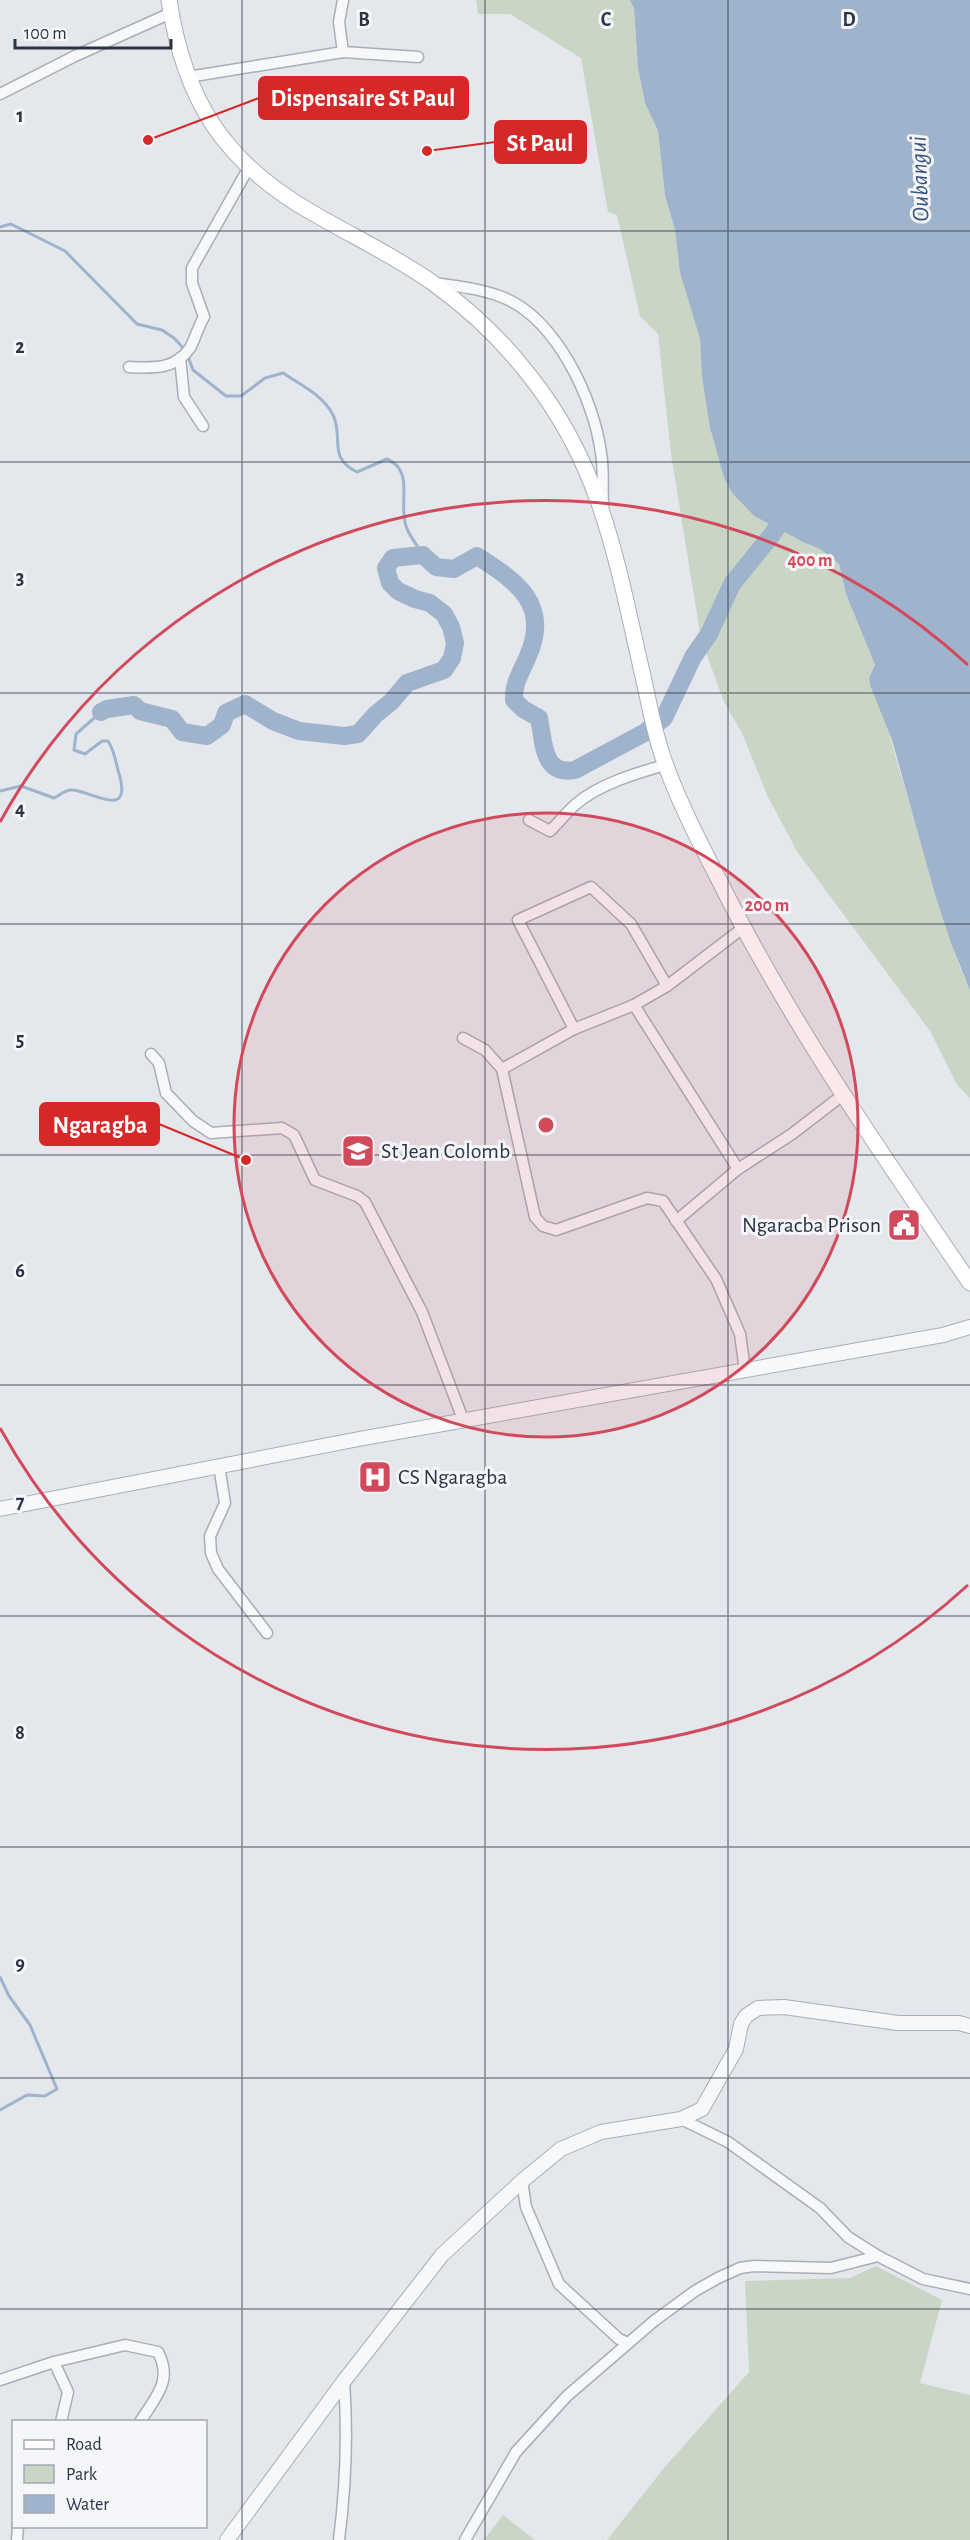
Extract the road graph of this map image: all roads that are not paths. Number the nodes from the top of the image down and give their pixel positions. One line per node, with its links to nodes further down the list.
1 (343, 0): 3 (street)
2 (170, 7): 5 (main road); 6 (street)
3 (343, 52): 4 (street); 5 (street)
4 (418, 57)
5 (188, 77): 7 (main road)
6 (0, 94)
7 (248, 169): 8 (main road); 9 (street)
8 (432, 282): 12 (main road); 12 (street)
9 (180, 358): 10 (street); 11 (street)
10 (129, 367)
11 (203, 426)
12 (603, 510): 13 (main road)
13 (664, 762): 14 (street); 15 (main road)
14 (529, 820)
15 (743, 928): 16 (street); 22 (main road)
16 (667, 986): 17 (street); 18 (street)
17 (634, 1005): 18 (street); 23 (street)
18 (574, 1029): 21 (street)
19 (463, 1038): 21 (street)
20 (151, 1054): 28 (street)
21 (502, 1069): 24 (street)
22 (844, 1094): 23 (street); 25 (main road)
23 (738, 1168): 24 (street)
24 (676, 1221): 27 (street)
25 (970, 1283)
26 (970, 1327): 27 (street)
27 (745, 1370): 28 (street)
28 (465, 1422): 29 (street)
29 (219, 1466): 30 (street); 31 (street)
30 (0, 1509)
31 (267, 1633)
32 (970, 2026): 33 (street)
33 (681, 2119): 34 (street); 35 (street)
34 (522, 2181): 37 (street); 40 (street)
35 (878, 2256): 36 (street); 37 (street)
36 (970, 2289)
37 (628, 2343): 45 (street)
38 (54, 2361): 39 (street); 41 (street); 42 (street)
39 (0, 2380)
40 (344, 2381): 43 (street); 44 (street)
41 (61, 2420)
42 (141, 2420)
43 (227, 2540)
44 (339, 2540)
45 (465, 2540)

